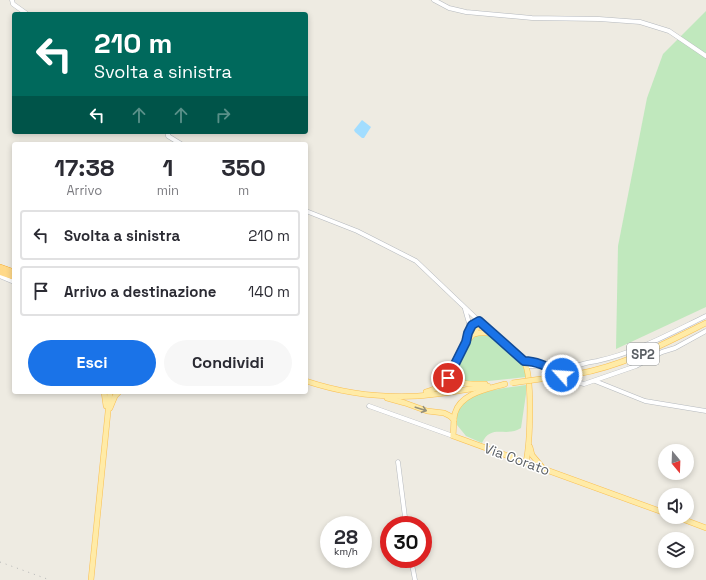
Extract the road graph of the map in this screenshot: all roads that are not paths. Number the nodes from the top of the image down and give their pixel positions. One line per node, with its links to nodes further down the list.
1 (12, 0): 3 (street)
2 (434, 0): 4 (street)
3 (24, 12)
4 (706, 56)
5 (168, 134): 6 (street)
6 (177, 142)
7 (308, 212): 14 (street)
8 (0, 267): 9 (highway)
9 (12, 271)
10 (0, 272): 12 (highway)
11 (0, 276): 13 (street)
12 (12, 276)
13 (12, 281)
14 (464, 307): 16 (street); 19 (street)
15 (706, 316): 27 (street)
16 (479, 321): 19 (main road); 20 (main road); 21 (main road)
17 (706, 323): 33 (main road, SP2, bridge)
18 (706, 331): 31 (street)
19 (468, 333): 22 (main road)
20 (474, 334): 21 (main road); 22 (main road)
21 (495, 335): 23 (main road)
22 (466, 342): 25 (main road)
23 (525, 363): 24 (street); 26 (street); 29 (main road)
24 (543, 366): 26 (street); 28 (street)
25 (454, 367): 34 (main road); 39 (main road)
26 (537, 367): 29 (street)
27 (574, 368): 28 (street); 30 (street)
28 (554, 370): 30 (street)
29 (529, 375): 45 (main road)
30 (570, 380): 31 (street)
31 (595, 381): 41 (street)
32 (308, 382): 38 (main road, SP2)
33 (505, 384): 34 (main road, SP2); 42 (main road)
34 (495, 385): 39 (main road, SP2)
35 (104, 394): 43 (main road)
36 (110, 394): 43 (main road)
37 (118, 394): 43 (main road)
38 (370, 395): 39 (main road, SP2); 42 (main road, one-way to 42)
39 (409, 396)
40 (369, 406): 44 (street, Via Corato)
41 (706, 410)
42 (454, 420): 44 (main road)
43 (107, 423): 55 (main road)
44 (452, 436): 48 (main road, Via Corato)
45 (529, 443): 46 (main road); 48 (main road)
46 (532, 455): 48 (main road); 49 (main road)
47 (398, 462): 51 (street)
48 (526, 462): 49 (main road, Via Corato)
49 (544, 469): 50 (main road, Via Corato)
50 (658, 510)
51 (405, 516)
52 (694, 523): 53 (main road)
53 (706, 528)
54 (413, 568): 56 (street)
55 (91, 580)
56 (415, 580)

